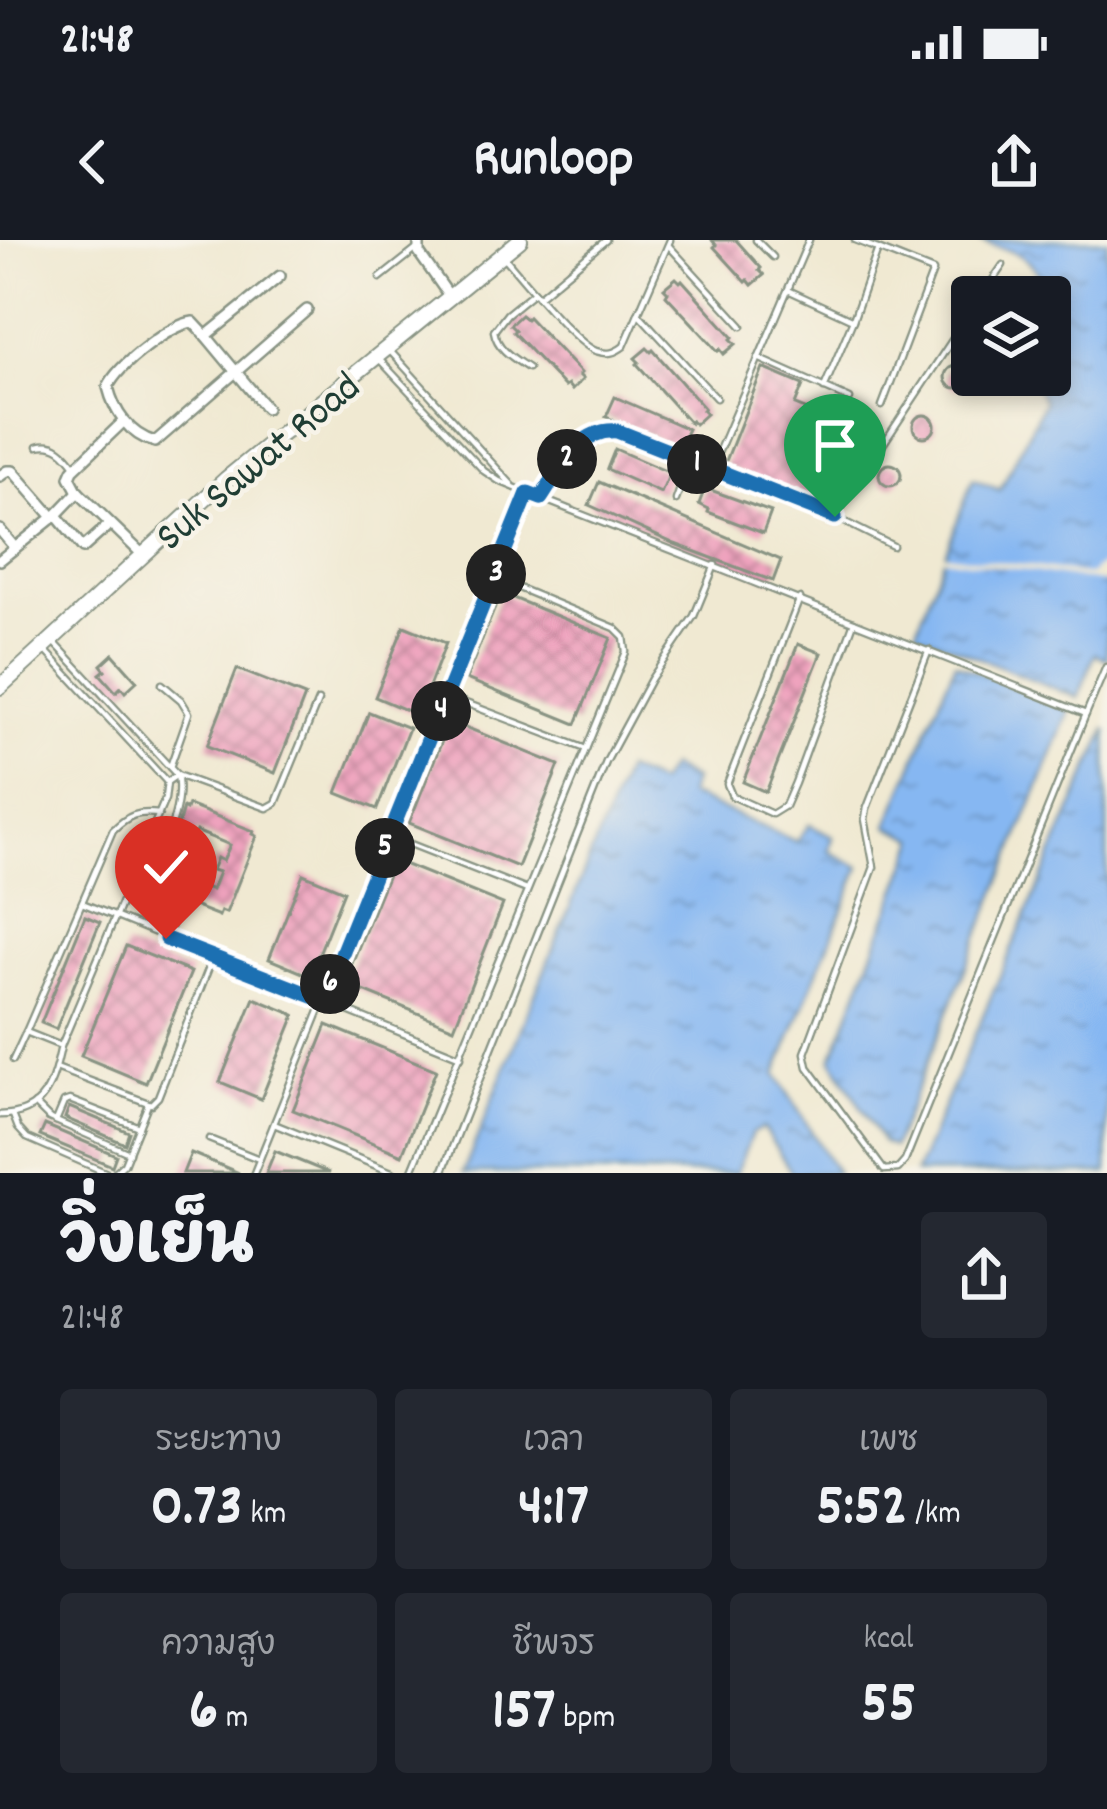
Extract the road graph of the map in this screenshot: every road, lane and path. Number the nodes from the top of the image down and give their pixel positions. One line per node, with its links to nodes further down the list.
1 (520, 240): 9 (main road, Suk Sawat Road)
2 (606, 240): 16 (lane)
3 (757, 240): 10 (lane)
4 (809, 240): 15 (lane)
5 (855, 240): 8 (lane)
6 (669, 242): 19 (lane); 21 (lane)
7 (418, 244): 14 (lane); 17 (street)
8 (878, 249): 20 (lane); 31 (lane)
9 (502, 255): 16 (lane); 17 (main road, Suk Sawat Road)
10 (773, 257)
11 (1003, 265): 13 (lane)
12 (280, 276): 22 (street)
13 (995, 276)
14 (380, 278)
15 (788, 290): 20 (lane); 25 (lane)
16 (536, 294): 19 (lane); 26 (lane)
17 (451, 297): 24 (main road, Suk Sawat Road)
18 (308, 310): 27 (street)
19 (638, 313): 29 (lane)
20 (853, 320): 28 (lane)
21 (742, 326)
22 (206, 336): 27 (street); 33 (street)
23 (951, 342): 47 (lane)
24 (382, 353): 40 (lane); 40 (lane); 52 (main road, Suk Sawat Road)
25 (758, 358): 28 (lane); 38 (lane)
26 (528, 368)
27 (236, 371): 32 (street); 33 (street)
28 (824, 388): 30 (lane)
29 (716, 398)
30 (850, 399)
31 (882, 406)
32 (266, 408)
33 (124, 422): 37 (street)
34 (856, 439): 45 (lane)
35 (38, 446): 37 (lane)
36 (690, 461): 38 (lane); 43 (lane); 44 (lane)
37 (76, 467): 41 (street)
38 (712, 469): 45 (lane)
39 (0, 476): 46 (street)
40 (512, 485): 42 (lane)
41 (78, 492): 46 (street); 48 (street)
42 (528, 493): 43 (lane); 55 (lane)
43 (541, 498): 54 (lane)
44 (676, 500)
45 (821, 512): 47 (lane)
46 (55, 516): 48 (street); 51 (street)
47 (835, 517): 50 (lane)
48 (113, 527): 52 (street)
49 (0, 530): 51 (street)
50 (893, 546)
51 (15, 548): 53 (street)
52 (142, 554): 58 (main road, Suk Sawat Road)
53 (0, 560)
54 (716, 565): 56 (lane); 103 (lane)
55 (494, 578): 63 (lane); 68 (lane)
56 (800, 598): 57 (lane); 57 (lane)
57 (855, 620): 59 (lane)
58 (47, 644): 62 (main road, Suk Sawat Road); 65 (lane); 67 (lane)
59 (929, 650): 66 (lane); 66 (lane)
60 (1106, 667): 66 (lane)
61 (162, 684): 69 (lane)
62 (0, 687)
63 (447, 696): 68 (lane); 74 (lane)
64 (318, 701): 70 (lane)
65 (117, 710): 67 (lane); 69 (lane)
66 (1086, 714)
67 (107, 719): 71 (lane)
68 (586, 749): 77 (lane)
69 (170, 767): 70 (lane)
70 (177, 775): 71 (lane); 75 (lane)
71 (167, 782): 72 (lane)
72 (159, 814): 73 (lane); 79 (lane)
73 (150, 835): 75 (lane); 76 (lane)
74 (390, 836): 77 (lane); 83 (lane)
75 (164, 841): 76 (lane)
76 (132, 875): 80 (lane)
77 (527, 890): 86 (lane)
78 (182, 901): 81 (lane)
79 (82, 903): 80 (lane); 84 (lane)
80 (115, 917): 81 (lane); 85 (lane)
81 (166, 939): 82 (lane)
82 (213, 957): 83 (lane); 90 (lane)
83 (323, 1000): 86 (lane); 94 (lane)
84 (26, 1032): 85 (lane); 87 (lane)
85 (61, 1046): 88 (lane)
86 (460, 1057): 102 (lane)
87 (13, 1060)
88 (56, 1068): 89 (lane); 90 (lane)
89 (35, 1104): 92 (lane); 93 (lane)
90 (148, 1104): 95 (lane)
91 (0, 1115): 92 (lane)
92 (13, 1115): 99 (lane)
93 (56, 1121): 95 (lane); 97 (lane)
94 (274, 1124): 98 (lane); 101 (lane)
95 (139, 1127): 97 (lane)
96 (209, 1139): 98 (lane)
97 (129, 1153): 99 (lane)
98 (260, 1159): 100 (lane)
99 (110, 1173)
100 (254, 1173)
101 (394, 1173)
102 (411, 1173)
103 (442, 1173)

